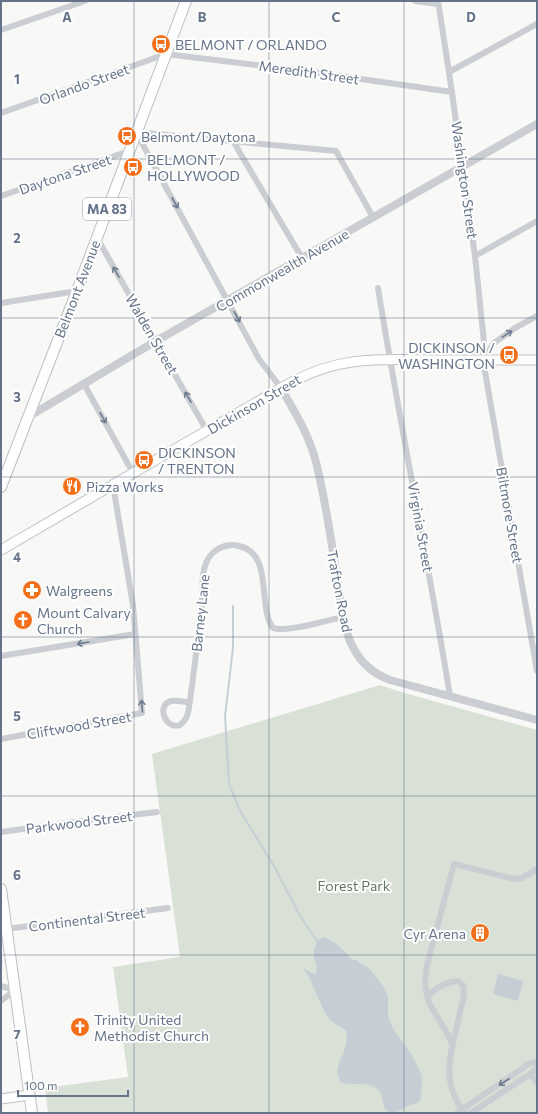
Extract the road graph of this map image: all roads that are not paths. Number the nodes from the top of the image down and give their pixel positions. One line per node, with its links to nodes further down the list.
1 (85, 1): 6 (street)
2 (186, 1): 7 (main road, Belmont Avenue / MA 83)
3 (415, 1): 4 (street)
4 (438, 3): 8 (street, Washington Street)
5 (537, 24): 8 (street)
6 (1, 30)
7 (166, 54): 9 (street, Meredith Street); 10 (street, Orlando Street); 12 (main road, Belmont Avenue / MA 83)
8 (450, 72): 9 (street, Washington Street)
9 (452, 92): 15 (street, Washington Street)
10 (1, 113)
11 (537, 124): 15 (street, Commonwealth Avenue)
12 (136, 132): 13 (street); 14 (main road, Belmont Avenue / MA 83); 24 (street, one-way to 24)
13 (233, 141): 17 (street); 21 (street)
14 (129, 151): 16 (street, Daytona Street); 19 (main road, Belmont Avenue / MA 83)
15 (463, 166): 17 (street, Commonwealth Avenue); 20 (street, Washington Street)
16 (1, 196)
17 (373, 217): 21 (street, Commonwealth Avenue)
18 (537, 221): 20 (street)
19 (97, 238): 23 (main road, Belmont Avenue / MA 83); 27 (street, Walden Street, one-way to 19)
20 (475, 256): 29 (street, Washington Street)
21 (302, 258): 24 (street, Commonwealth Avenue)
22 (378, 288): 28 (street, Virginia Street)
23 (76, 291): 25 (street); 33 (main road, Belmont Avenue / MA 83)
24 (228, 301): 27 (street, Commonwealth Avenue); 32 (street, one-way to 32)
25 (1, 303)
26 (537, 316): 29 (street, one-way to 26)
27 (156, 342): 31 (street, Commonwealth Avenue); 34 (street, Walden Street, one-way to 27)
28 (390, 359): 29 (main road, Dickinson Street); 32 (main road, Dickinson Street); 43 (street, Virginia Street)
29 (483, 360): 30 (main road, Dickinson Street); 42 (street, Biltmore Street)
30 (537, 360)
31 (84, 384): 33 (street, Commonwealth Avenue); 35 (street, one-way to 35)
32 (281, 388): 34 (main road, Dickinson Street); 39 (street, Trafton Road)
33 (28, 417): 37 (main road, Belmont Avenue / MA 83)
34 (207, 431): 35 (main road, Dickinson Street)
35 (133, 473): 36 (main road, Dickinson Street)
36 (113, 485): 38 (main road, Dickinson Street); 40 (street, Cliftwood Street)
37 (1, 486)
38 (1, 550)
39 (343, 617): 43 (street, Trafton Road); 44 (street, Barney Lane)
40 (135, 634): 41 (street, one-way to 41); 46 (street, Cliftwood Street, one-way to 40)
41 (1, 656)
42 (537, 671)
43 (450, 696): 45 (street, Trafton Road)
44 (189, 702): 44 (street, Barney Lane)
45 (537, 720)
46 (1, 739)
47 (157, 812): 48 (street, Parkwood Street)
48 (1, 832)
49 (537, 869): 55 (street)
50 (1, 891): 52 (main road)
51 (168, 908): 52 (street, Continental Street)
52 (6, 929): 54 (main road)
53 (1, 986): 54 (street)
54 (15, 990): 56 (street); 61 (main road)
55 (427, 997): 57 (street); 57 (street)
56 (1, 1001)
57 (453, 1046): 63 (street)
58 (537, 1062): 59 (street); 63 (street, one-way to 63)
59 (530, 1074): 60 (street); 65 (street)
60 (537, 1082)
61 (29, 1095): 62 (main road); 64 (main road)
62 (1, 1099)
63 (461, 1112)
64 (32, 1113)
65 (471, 1113)

